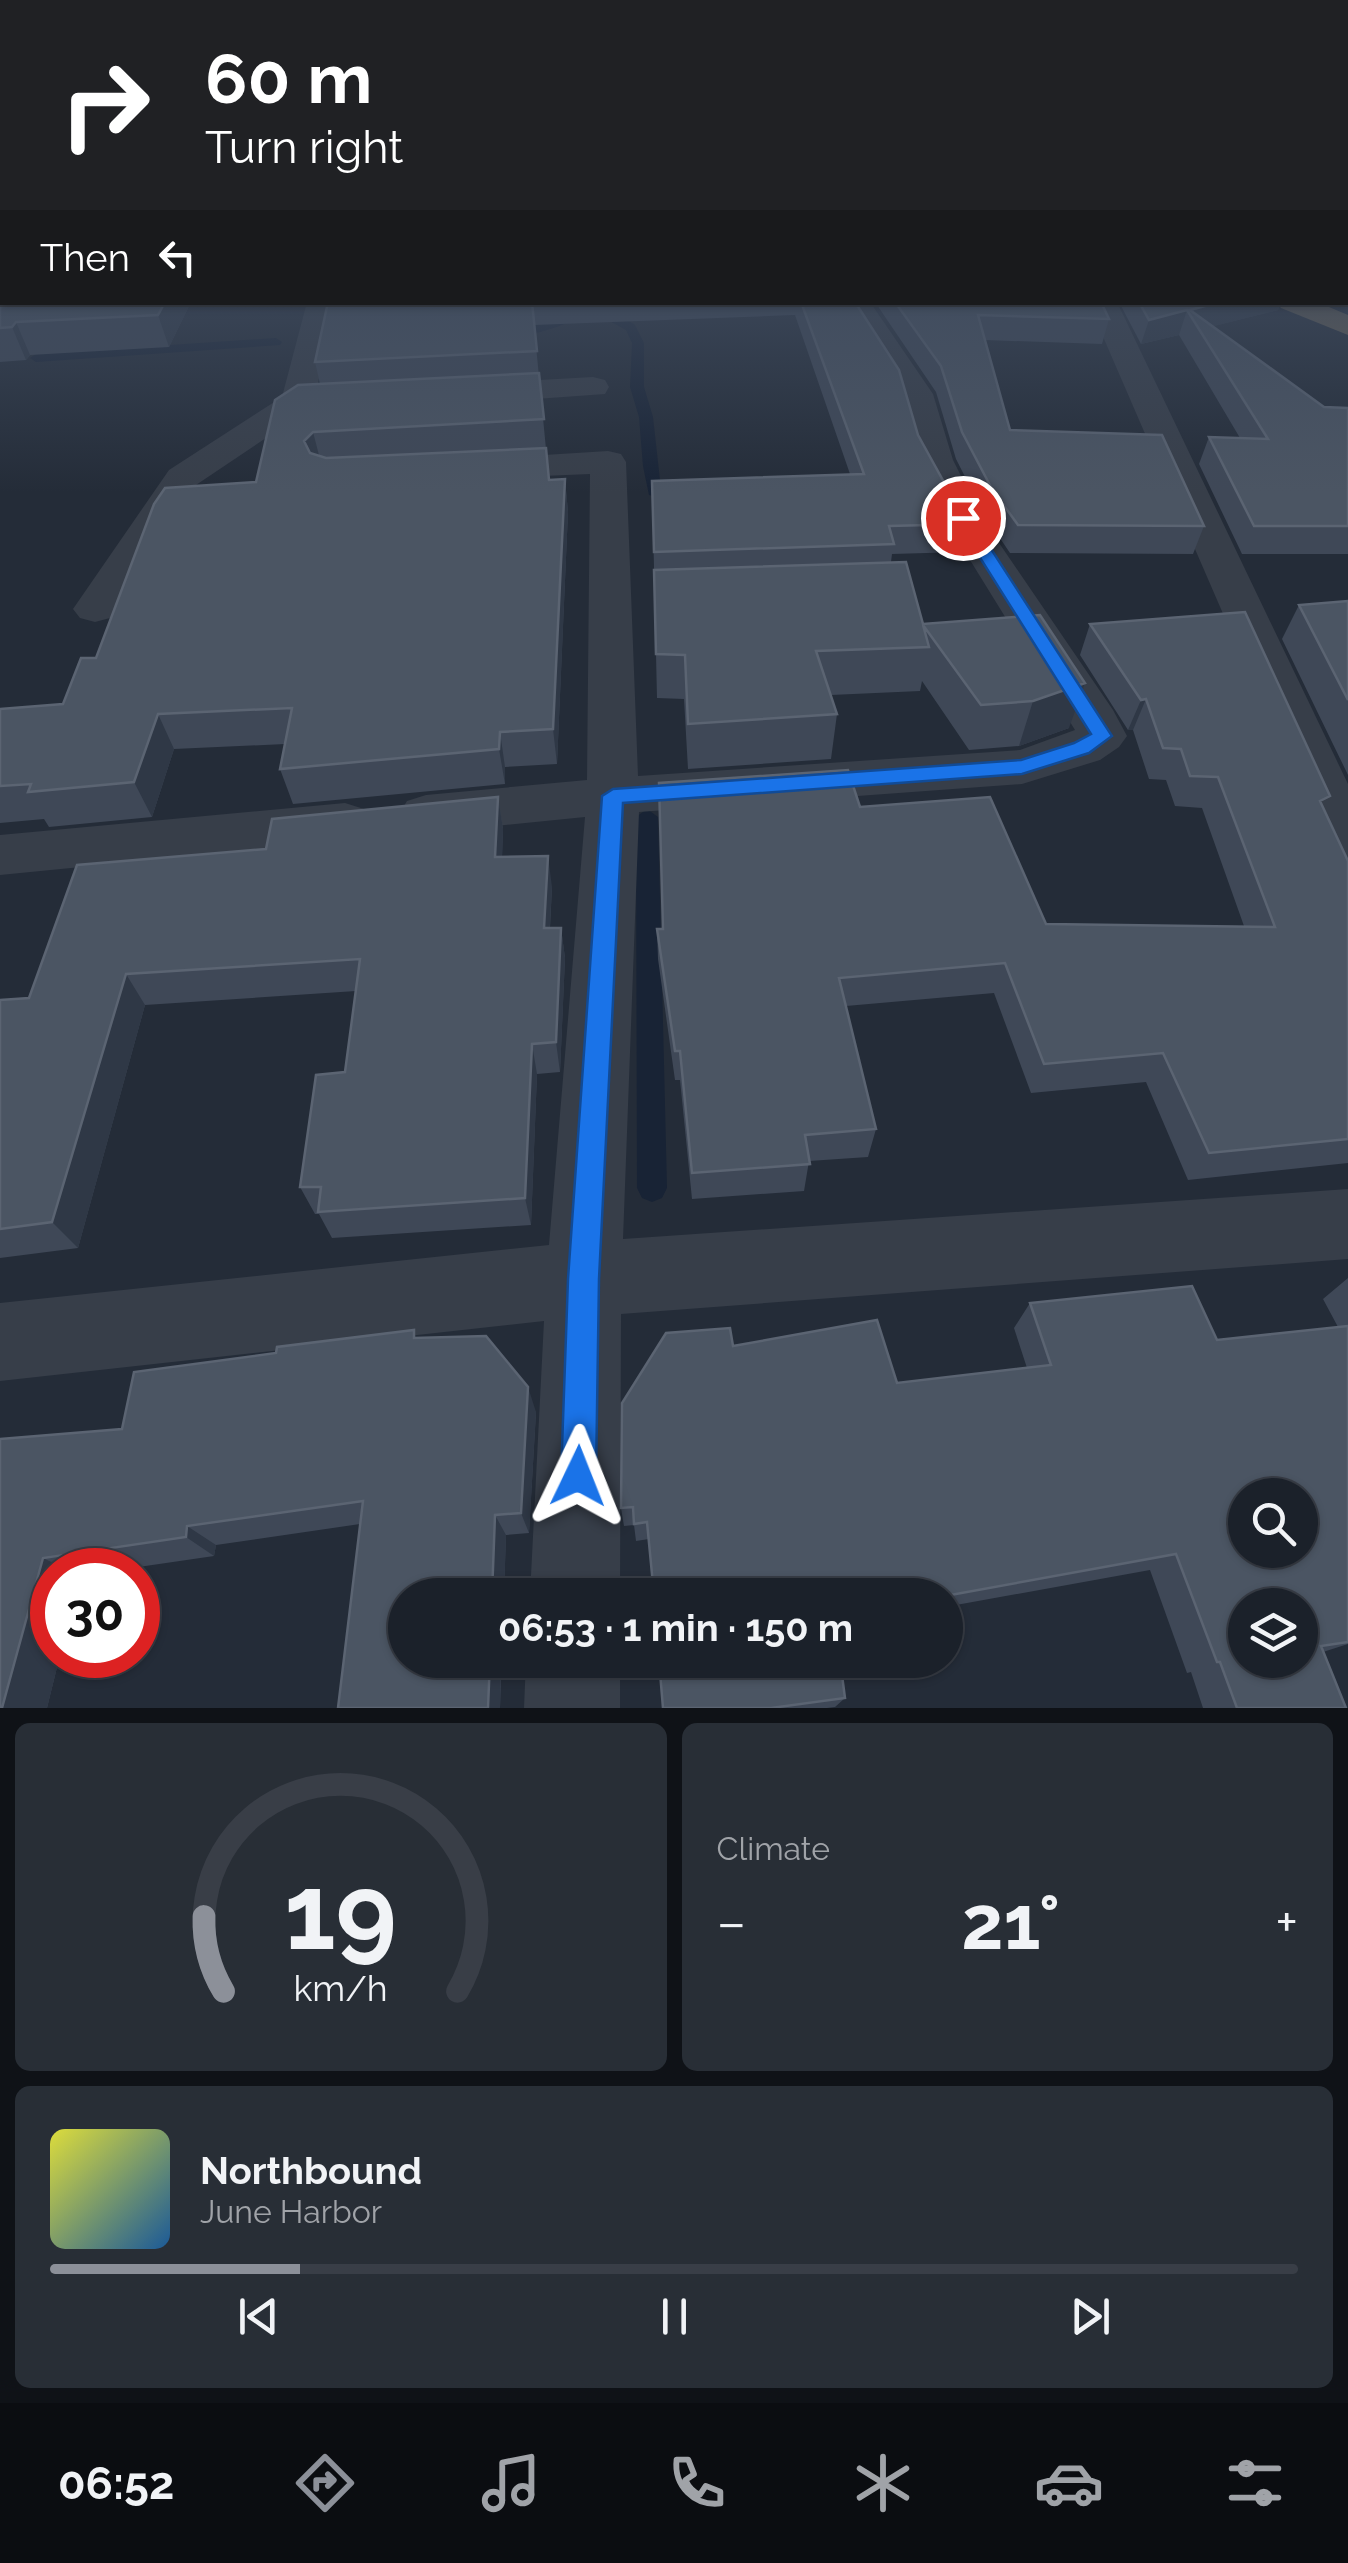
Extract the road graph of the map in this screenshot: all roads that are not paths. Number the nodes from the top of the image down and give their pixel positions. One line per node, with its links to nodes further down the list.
1 (313, 333): 7 (street)
2 (875, 333): 10 (street)
3 (1116, 333): 11 (street)
4 (594, 387): 5 (street)
5 (435, 395)
6 (336, 400): 7 (street)
7 (297, 402): 9 (street)
8 (432, 470): 10 (street)
9 (94, 609)
10 (613, 796): 12 (street); 14 (street)
11 (1348, 840)
12 (0, 855)
13 (1348, 1224): 14 (street)
14 (584, 1279): 15 (street); 16 (street)
15 (0, 1342)
16 (575, 1578)
17 (573, 1678): 18 (street)
18 (572, 1708)

